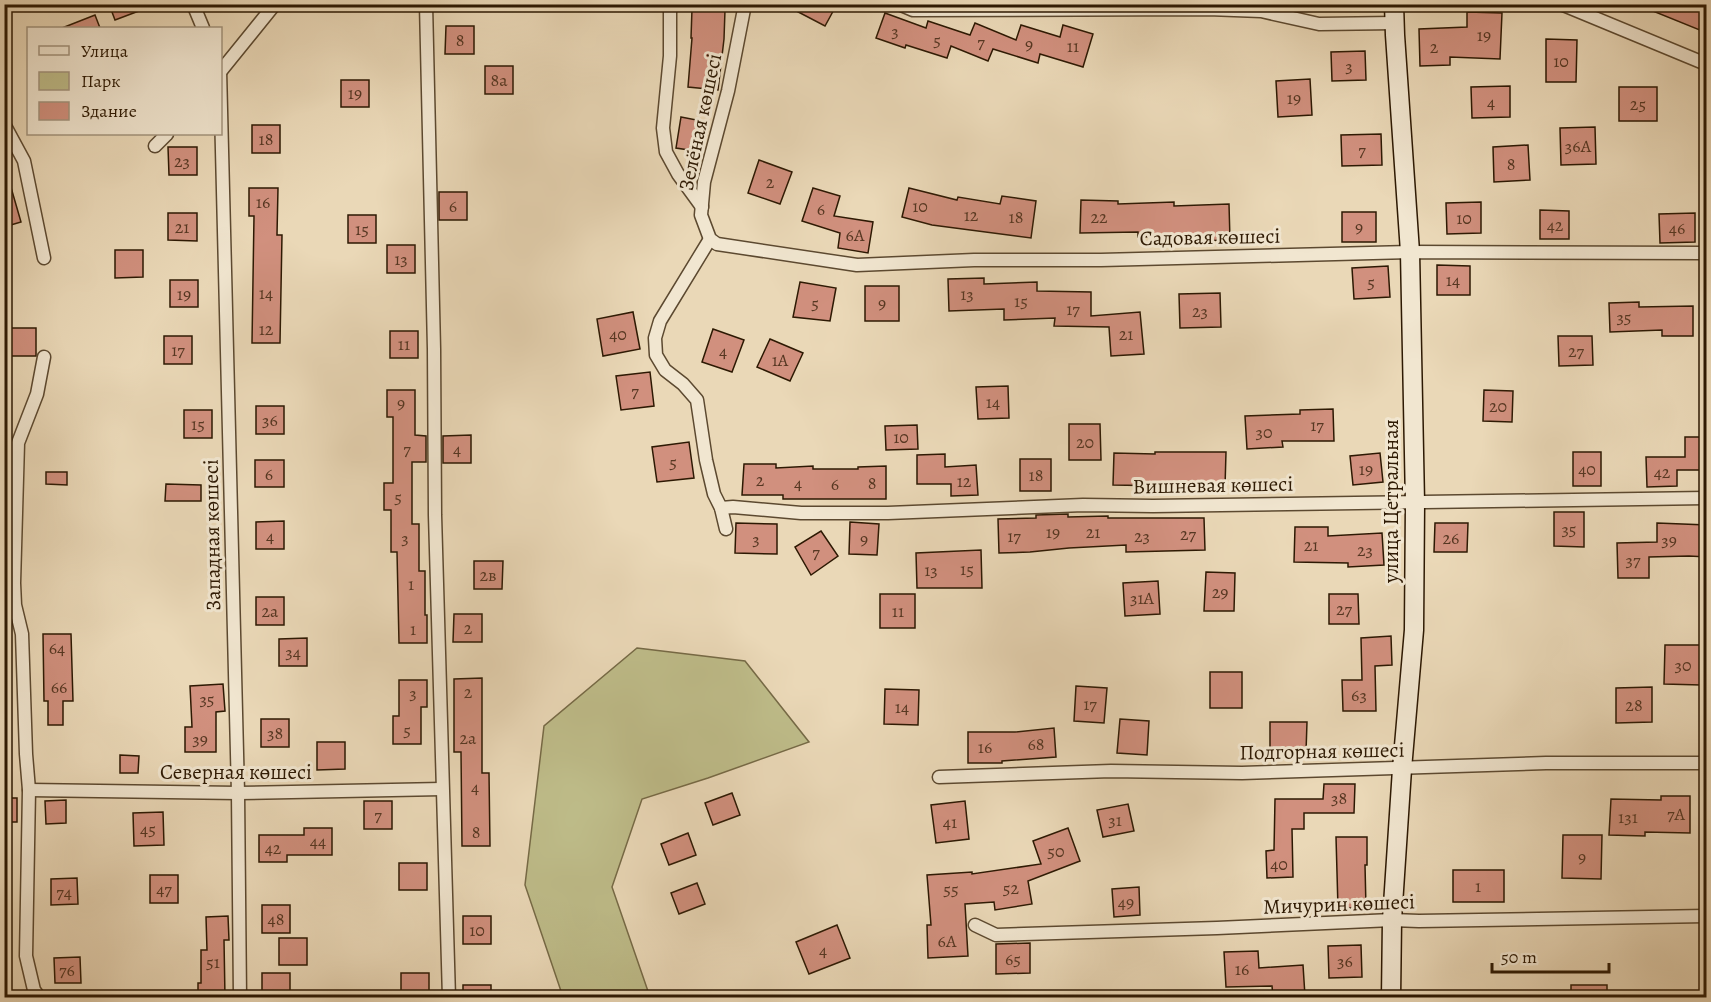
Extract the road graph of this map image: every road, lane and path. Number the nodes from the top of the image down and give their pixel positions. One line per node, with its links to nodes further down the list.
1 (193, 4): 10 (street)
2 (275, 4): 12 (street)
3 (426, 4): 30 (street)
4 (670, 4): 17 (street)
5 (745, 4): 17 (street, Зелёная көшесі)
6 (898, 4): 9 (street)
7 (1394, 4): 9 (street, улица Цетральная)
8 (1560, 4): 11 (street)
9 (1395, 23): 19 (street, улица Цетральная)
10 (203, 27)
11 (1707, 64)
12 (222, 70)
13 (222, 113): 32 (street, Западная көшесі)
14 (4, 124): 21 (street)
15 (166, 135): 16 (street)
16 (155, 146)
17 (702, 207): 18 (street, Зелёная көшесі)
18 (713, 241): 19 (street, Садовая көшесі); 25 (street)
19 (1410, 252): 20 (street, Садовая көшесі); 24 (street, улица Цетральная)
20 (1707, 253)
21 (44, 258)
22 (44, 357): 31 (street)
23 (1707, 498): 24 (street, Вишневая көшесі)
24 (1415, 502): 25 (street, Вишневая көшесі); 28 (street, улица Цетральная)
25 (721, 508): 26 (street)
26 (726, 529)
27 (1707, 763): 28 (street, Подгорная көшесі)
28 (1402, 769): 29 (street, Подгорная көшесі); 34 (street, улица Цетральная)
29 (939, 777)
30 (442, 789): 32 (street, Северная көшесі); 38 (street)
31 (29, 790): 32 (street, Северная көшесі); 36 (street)
32 (238, 793): 37 (street, Западная көшесі)
33 (1707, 916): 34 (street, Мичурин көшесі)
34 (1392, 920): 35 (street, Мичурин көшесі); 39 (street, улица Цетральная)
35 (975, 925)
36 (40, 998)
37 (240, 998)
38 (449, 998)
39 (1391, 998)

